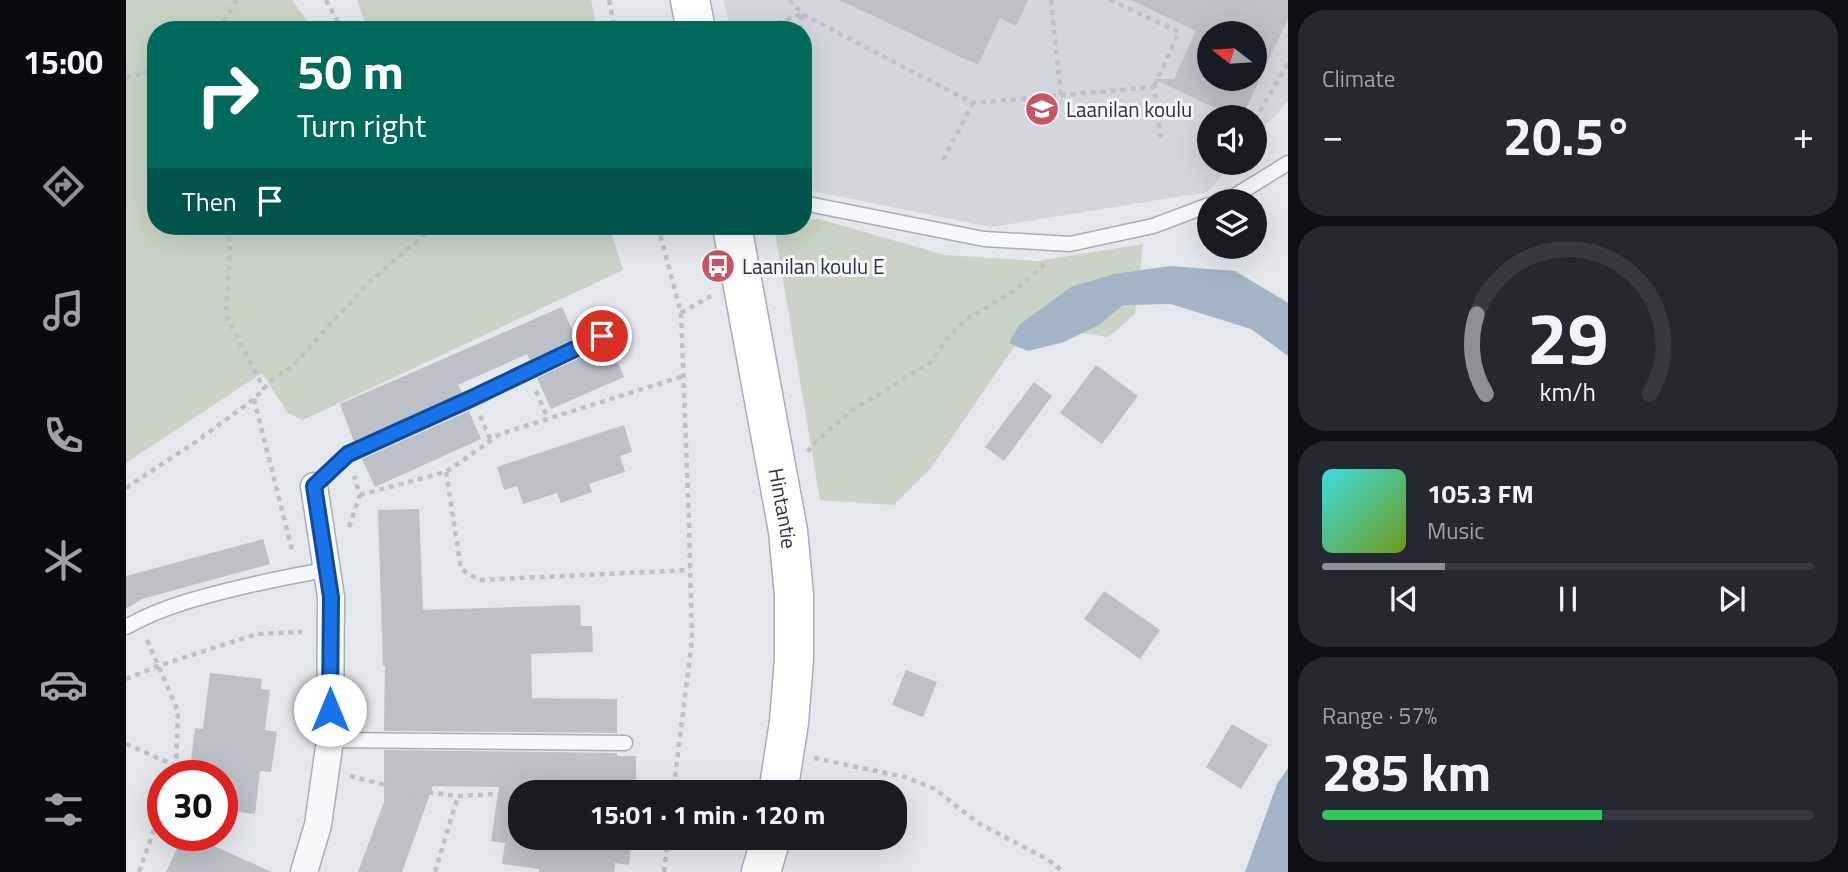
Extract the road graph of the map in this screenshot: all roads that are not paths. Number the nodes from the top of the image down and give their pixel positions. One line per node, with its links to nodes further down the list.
1 (690, 0): 2 (street)
2 (694, 21)
3 (1288, 163): 4 (lane)
4 (1246, 189)
5 (812, 205): 6 (lane)
6 (1197, 210)
7 (734, 235): 14 (street, Hintantie)
8 (602, 336): 9 (lane)
9 (314, 486): 10 (street)
10 (327, 570): 11 (lane); 12 (street)
11 (132, 623)
12 (330, 740): 13 (lane); 16 (street)
13 (625, 743)
14 (780, 780)
15 (767, 850): 17 (street)
16 (304, 872)
17 (761, 872)

